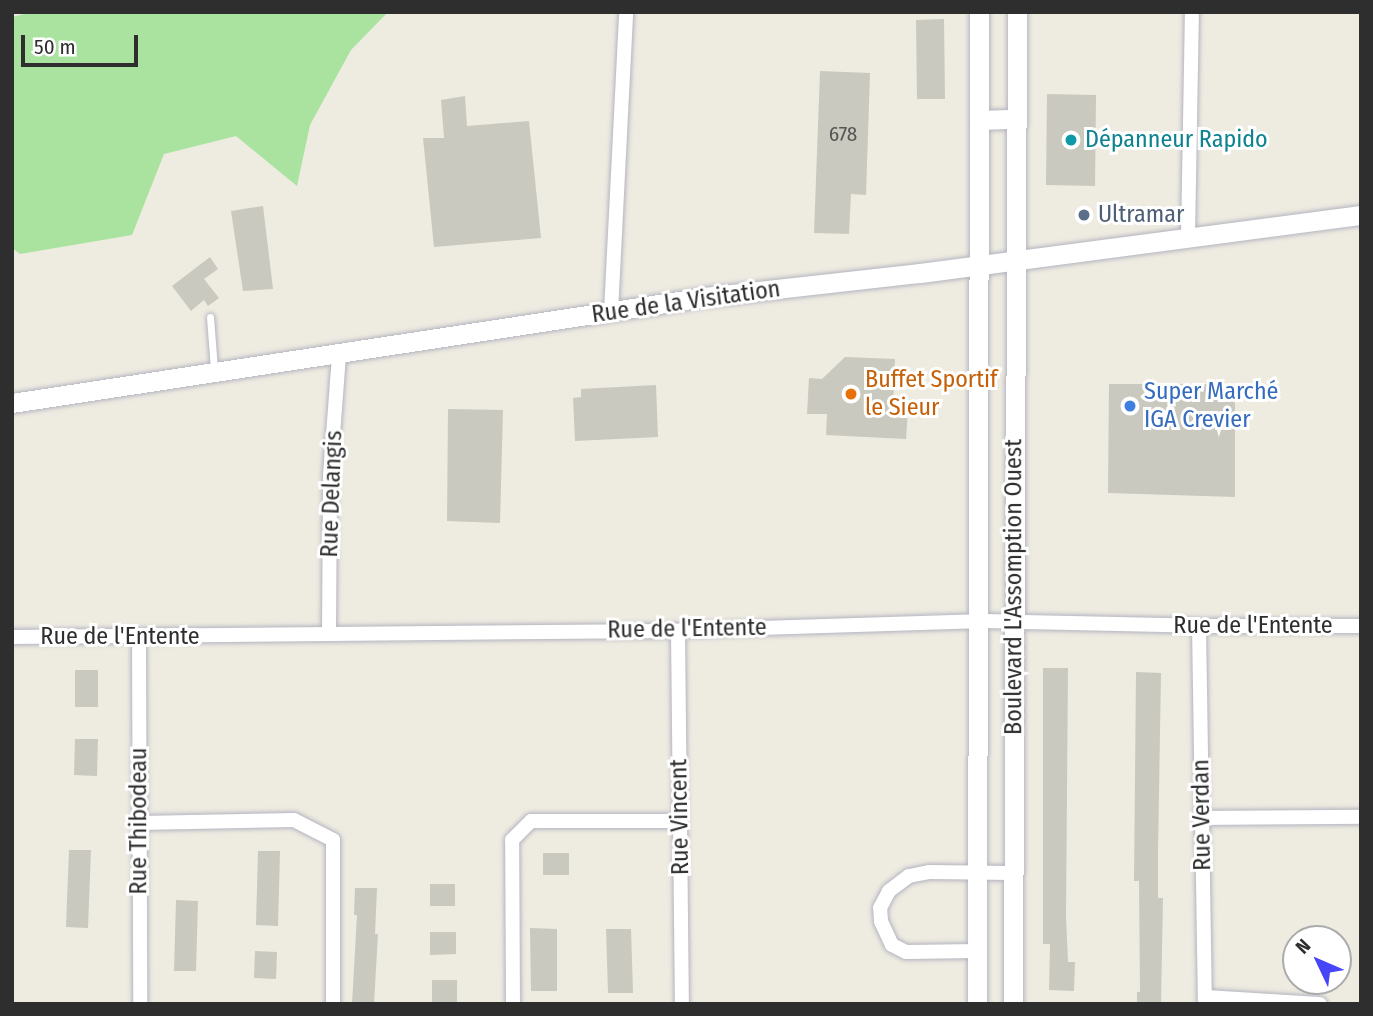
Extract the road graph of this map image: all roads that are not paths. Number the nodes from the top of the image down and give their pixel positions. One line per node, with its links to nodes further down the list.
1 (626, 12): 11 (street)
2 (979, 12): 6 (street, Boulevard L'Assomption Ouest)
3 (1017, 12): 5 (street, Boulevard L'Assomption Ouest)
4 (1192, 12): 8 (street)
5 (1016, 119): 6 (street); 9 (street, Boulevard L'Assomption Ouest)
6 (979, 120): 10 (street, Boulevard L'Assomption Ouest)
7 (1361, 215): 8 (street, Rue de la Visitation)
8 (1188, 237): 9 (street, Rue de la Visitation)
9 (1017, 260): 10 (street, Rue de la Visitation); 17 (street, Boulevard L'Assomption Ouest)
10 (978, 265): 11 (street, Rue de la Visitation); 16 (street, Boulevard L'Assomption Ouest)
11 (611, 312): 13 (street, Rue de la Visitation)
12 (210, 317): 14 (lane)
13 (340, 354): 14 (street, Rue de la Visitation); 21 (street, Rue Delangis)
14 (215, 373): 15 (street, Rue de la Visitation)
15 (12, 403)
16 (978, 621): 17 (street, Rue de l'Entente); 20 (street, Rue de l'Entente); 29 (street, Boulevard L'Assomption Ouest)
17 (1013, 621): 18 (street, Rue de l'Entente); 28 (street, Boulevard L'Assomption Ouest)
18 (1199, 626): 19 (street, Rue de l'Entente); 25 (street, Rue Verdan)
19 (1361, 626)
20 (678, 631): 21 (street, Rue de l'Entente); 26 (street, Rue Vincent)
21 (329, 633): 23 (street, Rue de l'Entente)
22 (12, 637): 23 (street, Rue de l'Entente)
23 (139, 638): 27 (street, Rue Thibodeau)
24 (1361, 817): 25 (street)
25 (1202, 818): 31 (street, Rue Verdan)
26 (680, 821): 34 (street); 35 (street, Rue Vincent)
27 (139, 823): 32 (street, Rue Thibodeau); 33 (street)
28 (1012, 873): 29 (street); 37 (street, Boulevard L'Assomption Ouest)
29 (977, 875): 30 (street, Boulevard L'Assomption Ouest); 30 (street)
30 (977, 951): 36 (street, Boulevard L'Assomption Ouest)
31 (1205, 1000): 38 (street)
32 (140, 1004)
33 (333, 1004)
34 (513, 1004)
35 (682, 1004)
36 (977, 1004)
37 (1013, 1004)
38 (1320, 1004)

